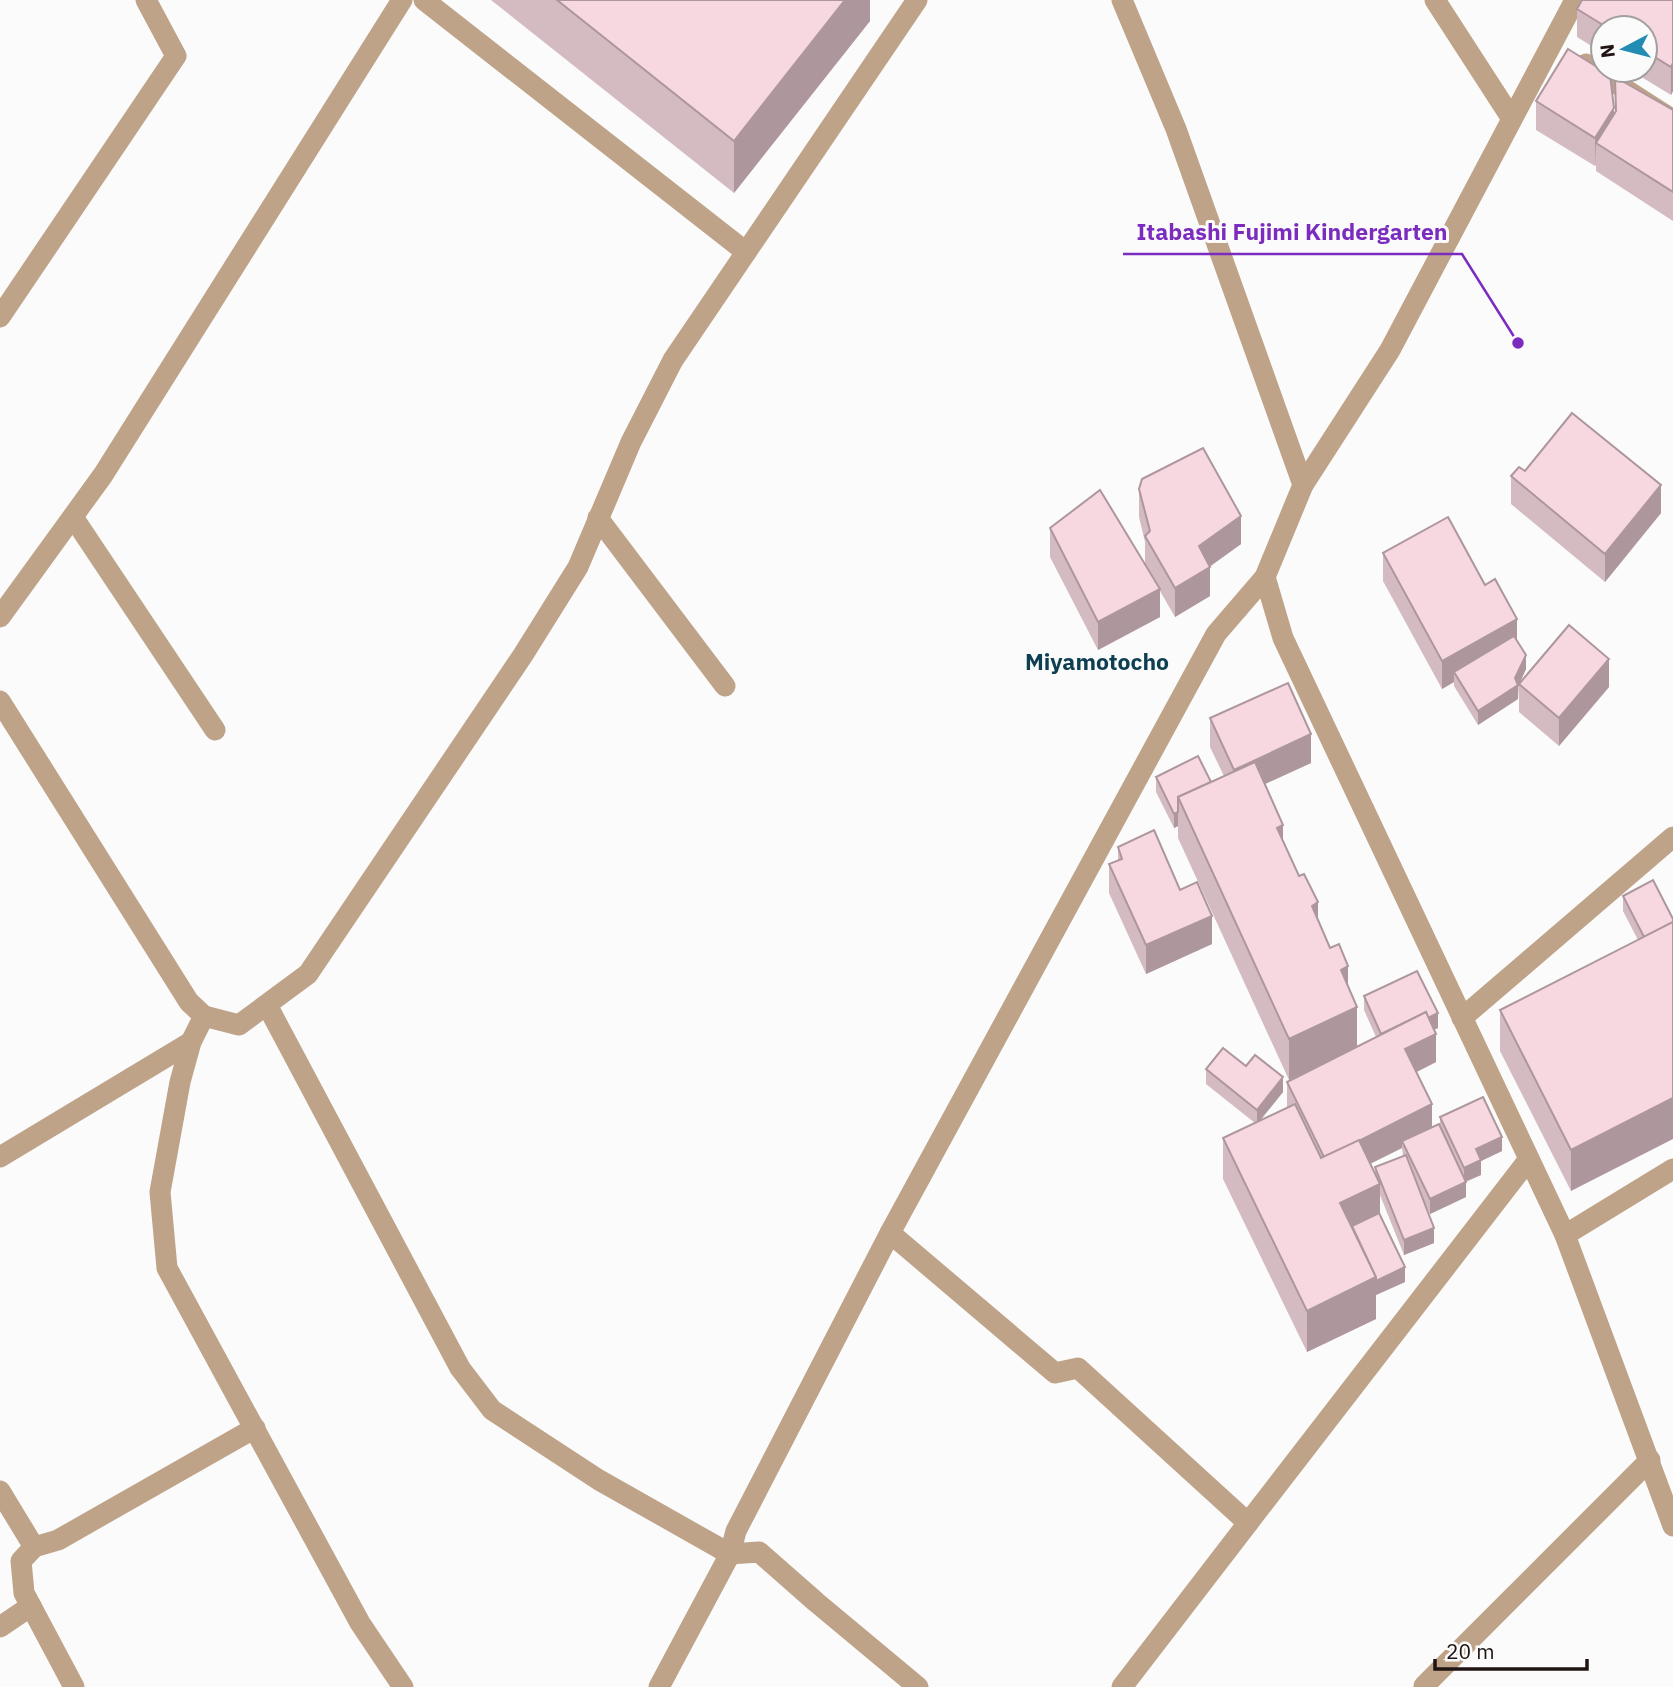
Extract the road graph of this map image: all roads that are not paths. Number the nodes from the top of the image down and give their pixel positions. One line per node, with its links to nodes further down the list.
1 (145, 0): 12 (street)
2 (402, 0): 14 (street)
3 (424, 0): 11 (street)
4 (917, 0): 11 (street)
5 (1122, 0): 13 (street)
6 (1435, 0): 9 (street)
7 (1575, 0): 8 (street)
8 (1553, 43): 9 (street); 10 (street)
9 (1512, 118): 13 (street)
10 (1673, 120)
11 (746, 252): 15 (street)
12 (0, 317)
13 (1303, 485): 16 (street)
14 (73, 517): 17 (street); 20 (street)
15 (598, 518): 18 (street); 22 (street)
16 (1265, 577): 24 (street); 29 (street)
17 (0, 617)
18 (725, 686)
19 (0, 701): 23 (street)
20 (215, 730)
21 (1673, 837): 24 (street)
22 (267, 1005): 23 (street); 37 (street)
23 (204, 1016): 25 (street)
24 (1462, 1018): 27 (street)
25 (191, 1042): 26 (street); 31 (street)
26 (0, 1157)
27 (1529, 1159): 30 (street); 35 (street)
28 (1673, 1169): 30 (street)
29 (890, 1233): 35 (street); 37 (street)
30 (1565, 1235): 32 (street)
31 (255, 1428): 36 (street); 42 (street)
32 (1650, 1460): 34 (street); 40 (street)
33 (0, 1491): 36 (street)
34 (1672, 1519)
35 (1248, 1523): 45 (street)
36 (34, 1547): 38 (street)
37 (730, 1555): 43 (street); 44 (street)
38 (31, 1606): 39 (street); 41 (street)
39 (0, 1627)
40 (1424, 1686)
41 (74, 1687)
42 (403, 1687)
43 (659, 1687)
44 (918, 1687)
45 (1122, 1687)

